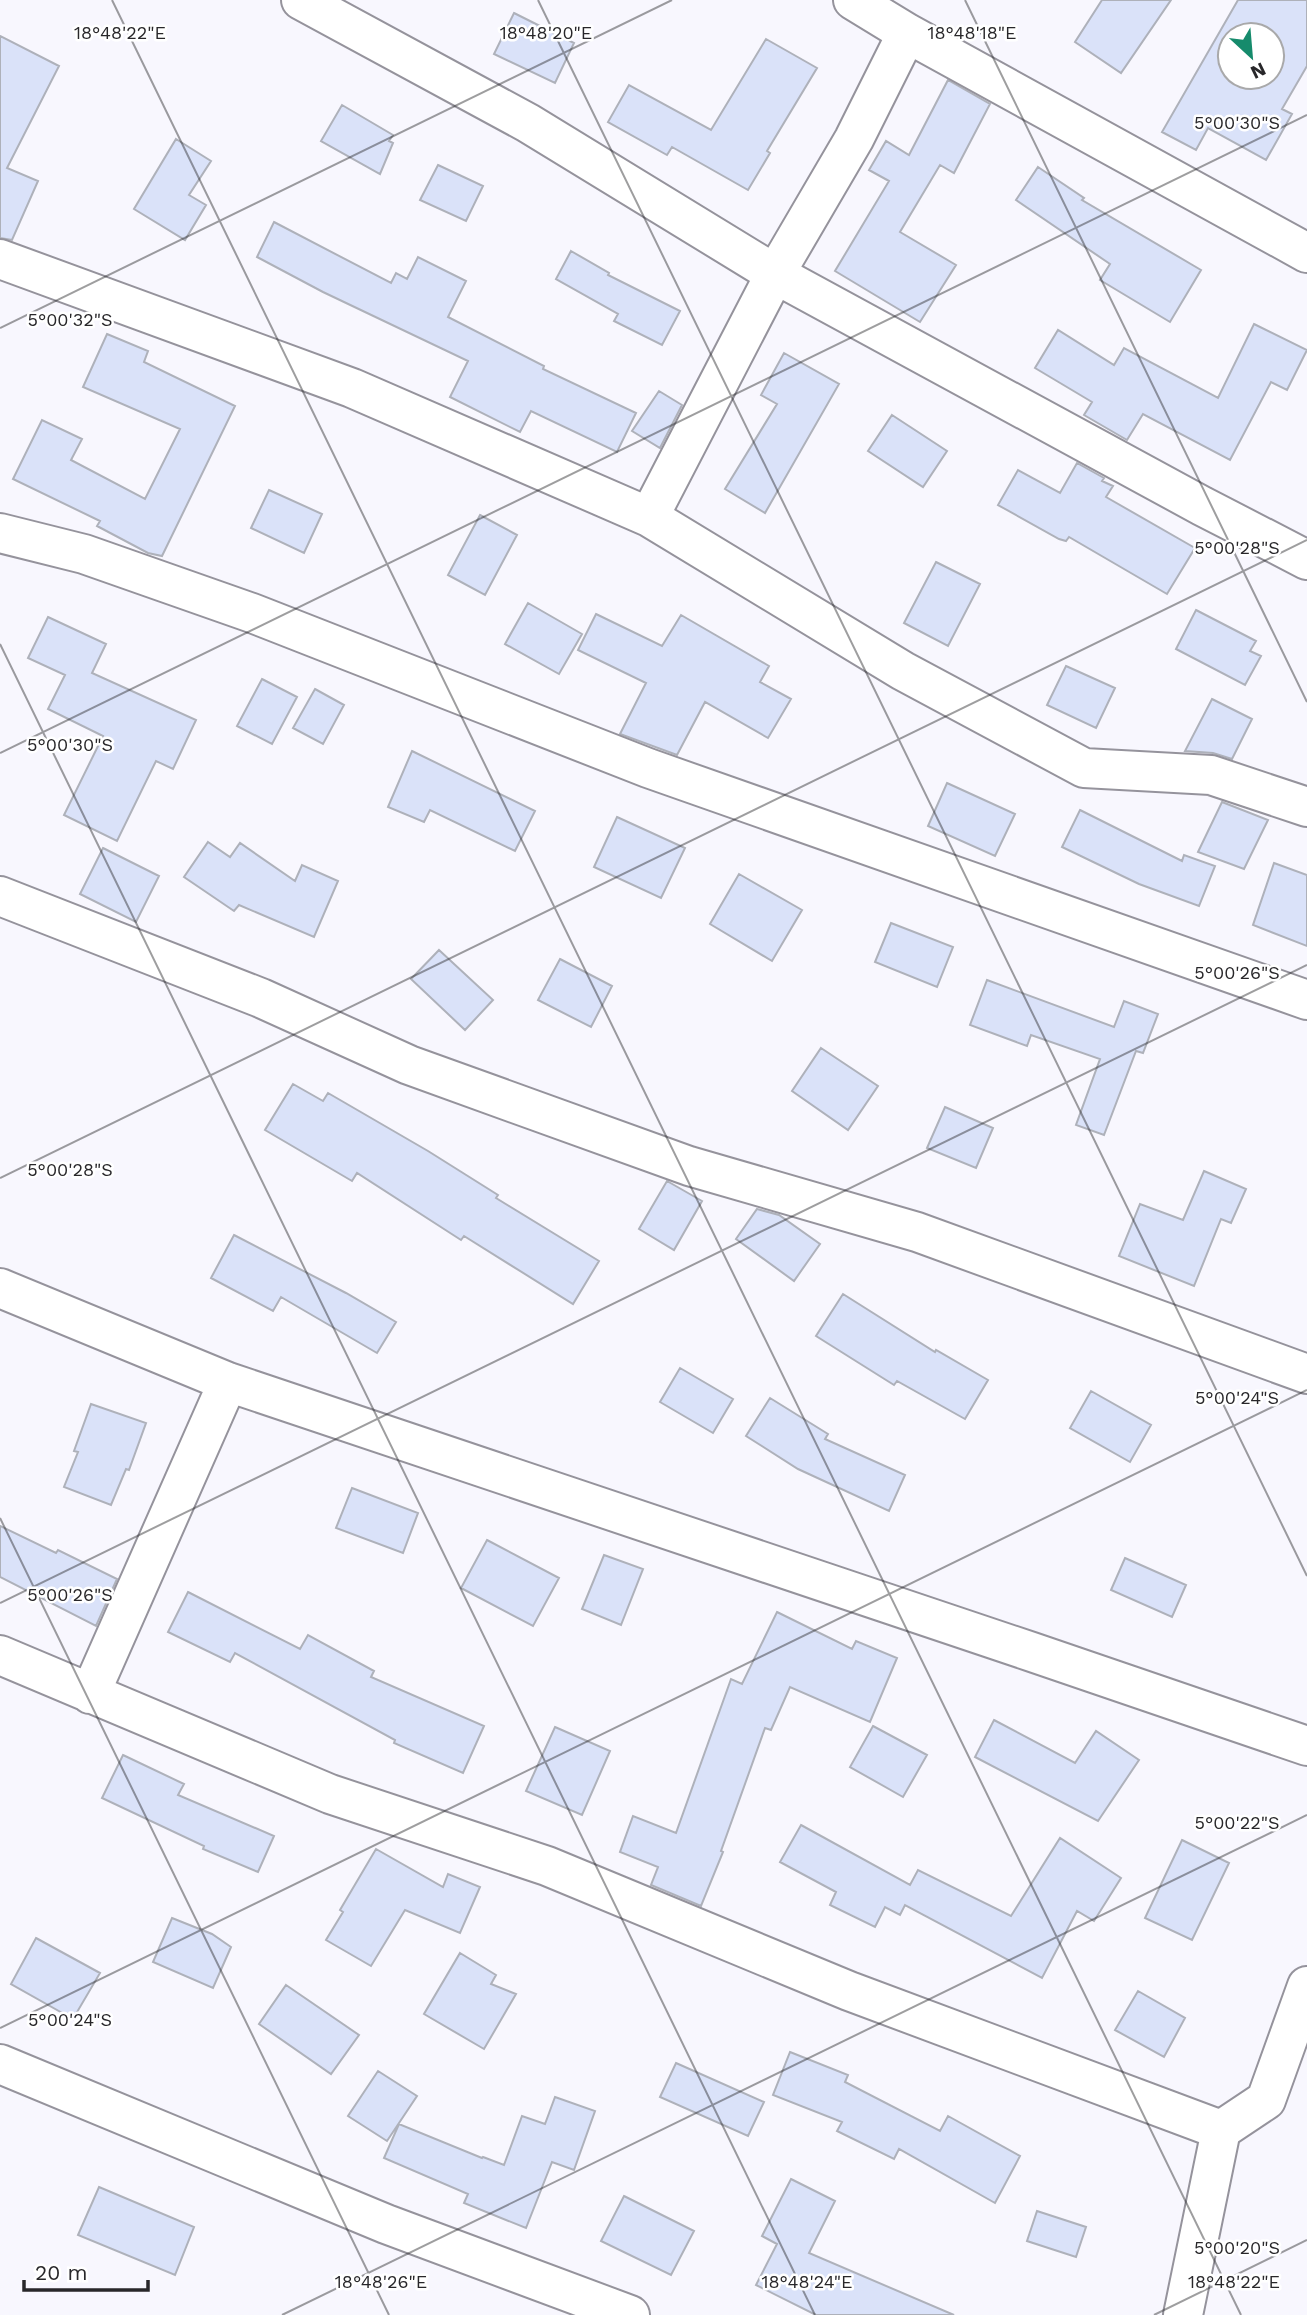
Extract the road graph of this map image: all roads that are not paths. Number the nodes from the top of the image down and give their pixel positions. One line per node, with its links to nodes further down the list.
1 (301, 0): 6 (street)
2 (853, 0): 3 (street)
3 (907, 33): 4 (street); 6 (street)
4 (1307, 253)
5 (0, 259): 7 (street)
6 (775, 274): 7 (street); 9 (street)
7 (649, 517): 10 (street)
8 (0, 533): 12 (street)
9 (1307, 560)
10 (1307, 807)
11 (0, 896): 14 (street)
12 (1307, 1000)
13 (0, 1288): 15 (street)
14 (1307, 1374)
15 (228, 1382): 17 (street); 18 (street)
16 (0, 1655): 17 (street)
17 (90, 1694): 21 (street)
18 (1307, 1746)
19 (1307, 1986): 21 (street)
20 (0, 2064): 22 (street)
21 (1221, 2130): 23 (street)
22 (630, 2315)
23 (1183, 2315)

